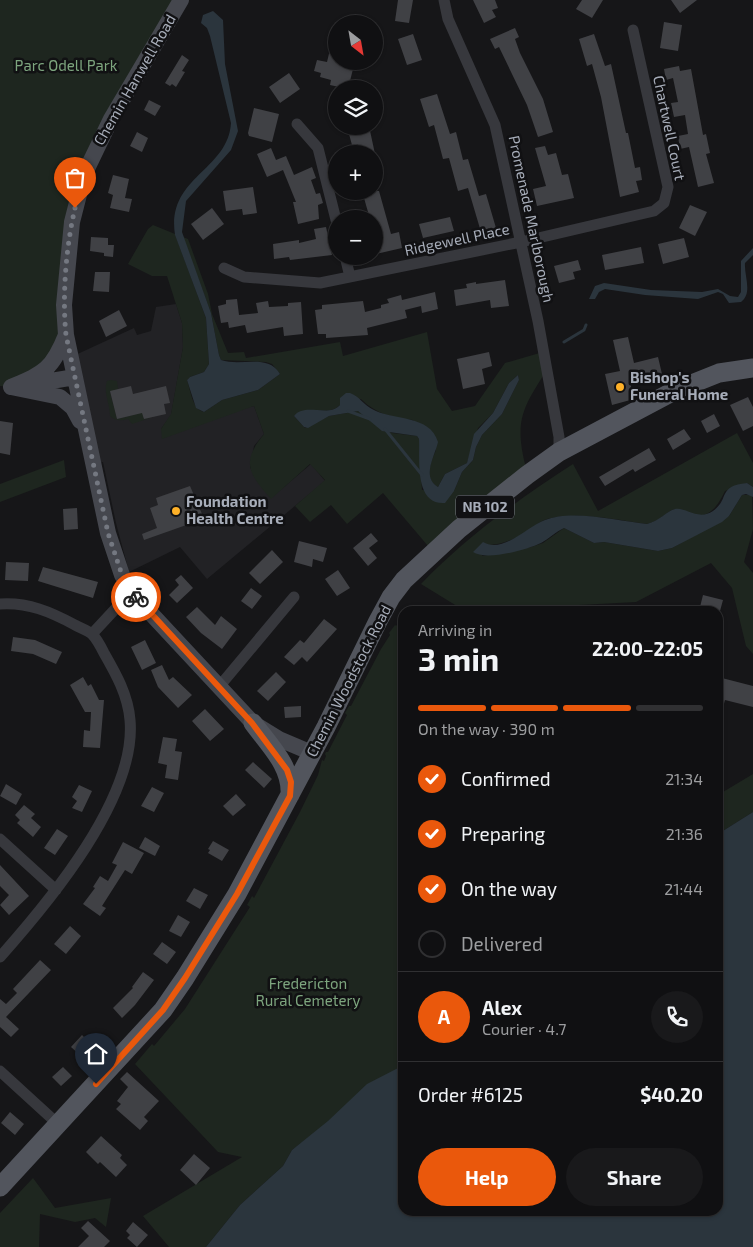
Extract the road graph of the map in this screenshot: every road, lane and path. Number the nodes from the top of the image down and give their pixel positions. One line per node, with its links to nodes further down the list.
1 (181, 0): 10 (main road, Chemin Hanwell Road)
2 (444, 0): 6 (street, Promenade Marlborough)
3 (633, 30): 6 (street, Chartwell Court)
4 (297, 124): 5 (street)
5 (334, 210)
6 (521, 242): 9 (street, Ridgewell Place); 15 (street, Promenade Marlborough)
7 (347, 265): 9 (street)
8 (224, 268): 9 (street, Ridgewell Place)
9 (350, 277)
10 (66, 335): 12 (main road, Chemin Hanwell Road); 13 (main road)
11 (753, 368): 15 (main road, Chemin Woodstock Road / NB 102)
12 (75, 377): 13 (main road); 14 (main road, Chemin Hanwell Road)
13 (5, 387): 14 (main road)
14 (86, 430): 16 (main road, Chemin Hanwell Road)
15 (559, 452): 22 (main road, Chemin Woodstock Road / NB 102)
16 (131, 592): 19 (street); 20 (main road, Chemin Hanwell Road)
17 (294, 597): 20 (street)
18 (0, 604): 19 (street)
19 (92, 634): 25 (street)
20 (218, 688): 21 (main road, Chemin Hanwell Road)
21 (252, 723): 22 (main road, Chemin Hanwell Road); 23 (main road)
22 (312, 753): 23 (main road, Chemin Woodstock Road / NB 102)
23 (290, 796): 28 (main road, Chemin Woodstock Road / NB 102)
24 (0, 839): 25 (street)
25 (56, 890): 26 (street)
26 (0, 957)
27 (0, 1071): 28 (street)
28 (59, 1125): 29 (main road, Chemin Woodstock Road / NB 102)
29 (0, 1187)

